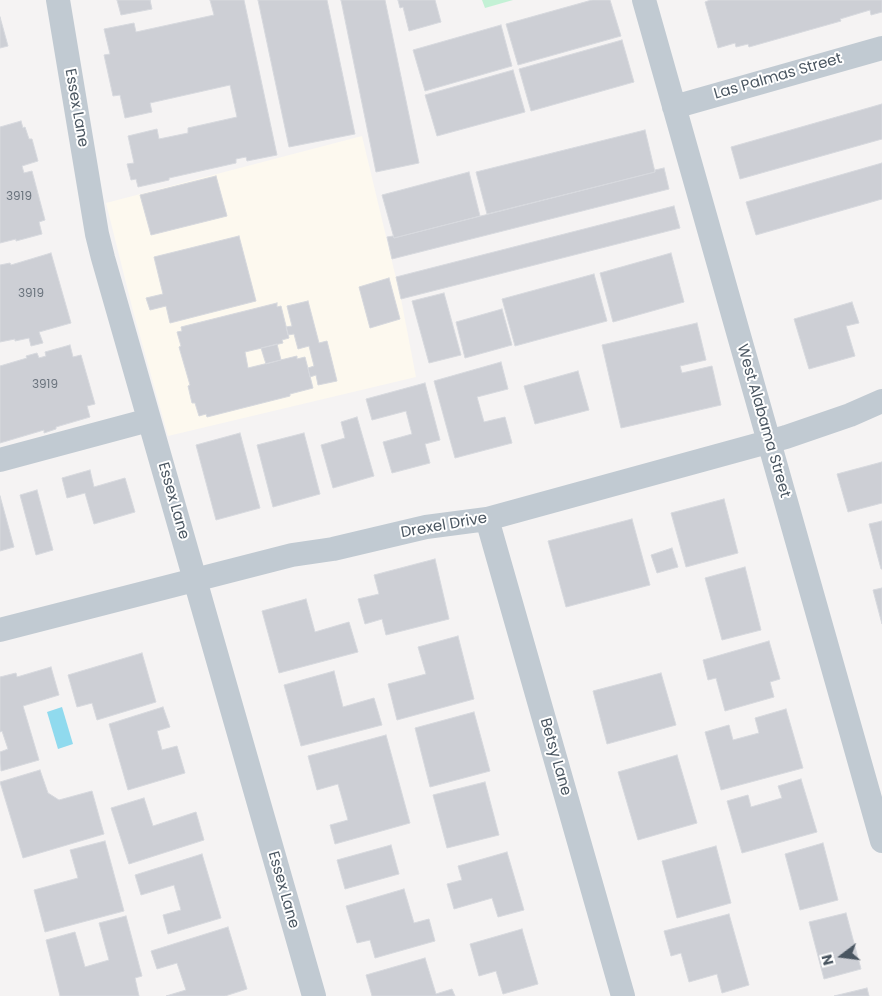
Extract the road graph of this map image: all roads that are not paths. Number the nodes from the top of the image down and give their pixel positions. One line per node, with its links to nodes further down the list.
1 (58, 0): 6 (street, Essex Lane)
2 (644, 0): 4 (street, West Alabama Street)
3 (882, 48): 4 (street, Las Palmas Street)
4 (674, 107): 7 (street, West Alabama Street)
5 (882, 401): 7 (street, Drexel Drive)
6 (149, 420): 8 (street); 10 (street, Essex Lane)
7 (769, 442): 9 (street, Drexel Drive); 12 (street, West Alabama Street)
8 (0, 460)
9 (487, 519): 10 (street, Drexel Drive); 14 (street, Betsy Lane)
10 (195, 580): 11 (street, Drexel Drive); 13 (street, Essex Lane)
11 (0, 630)
12 (882, 841)
13 (314, 996)
14 (623, 996)

